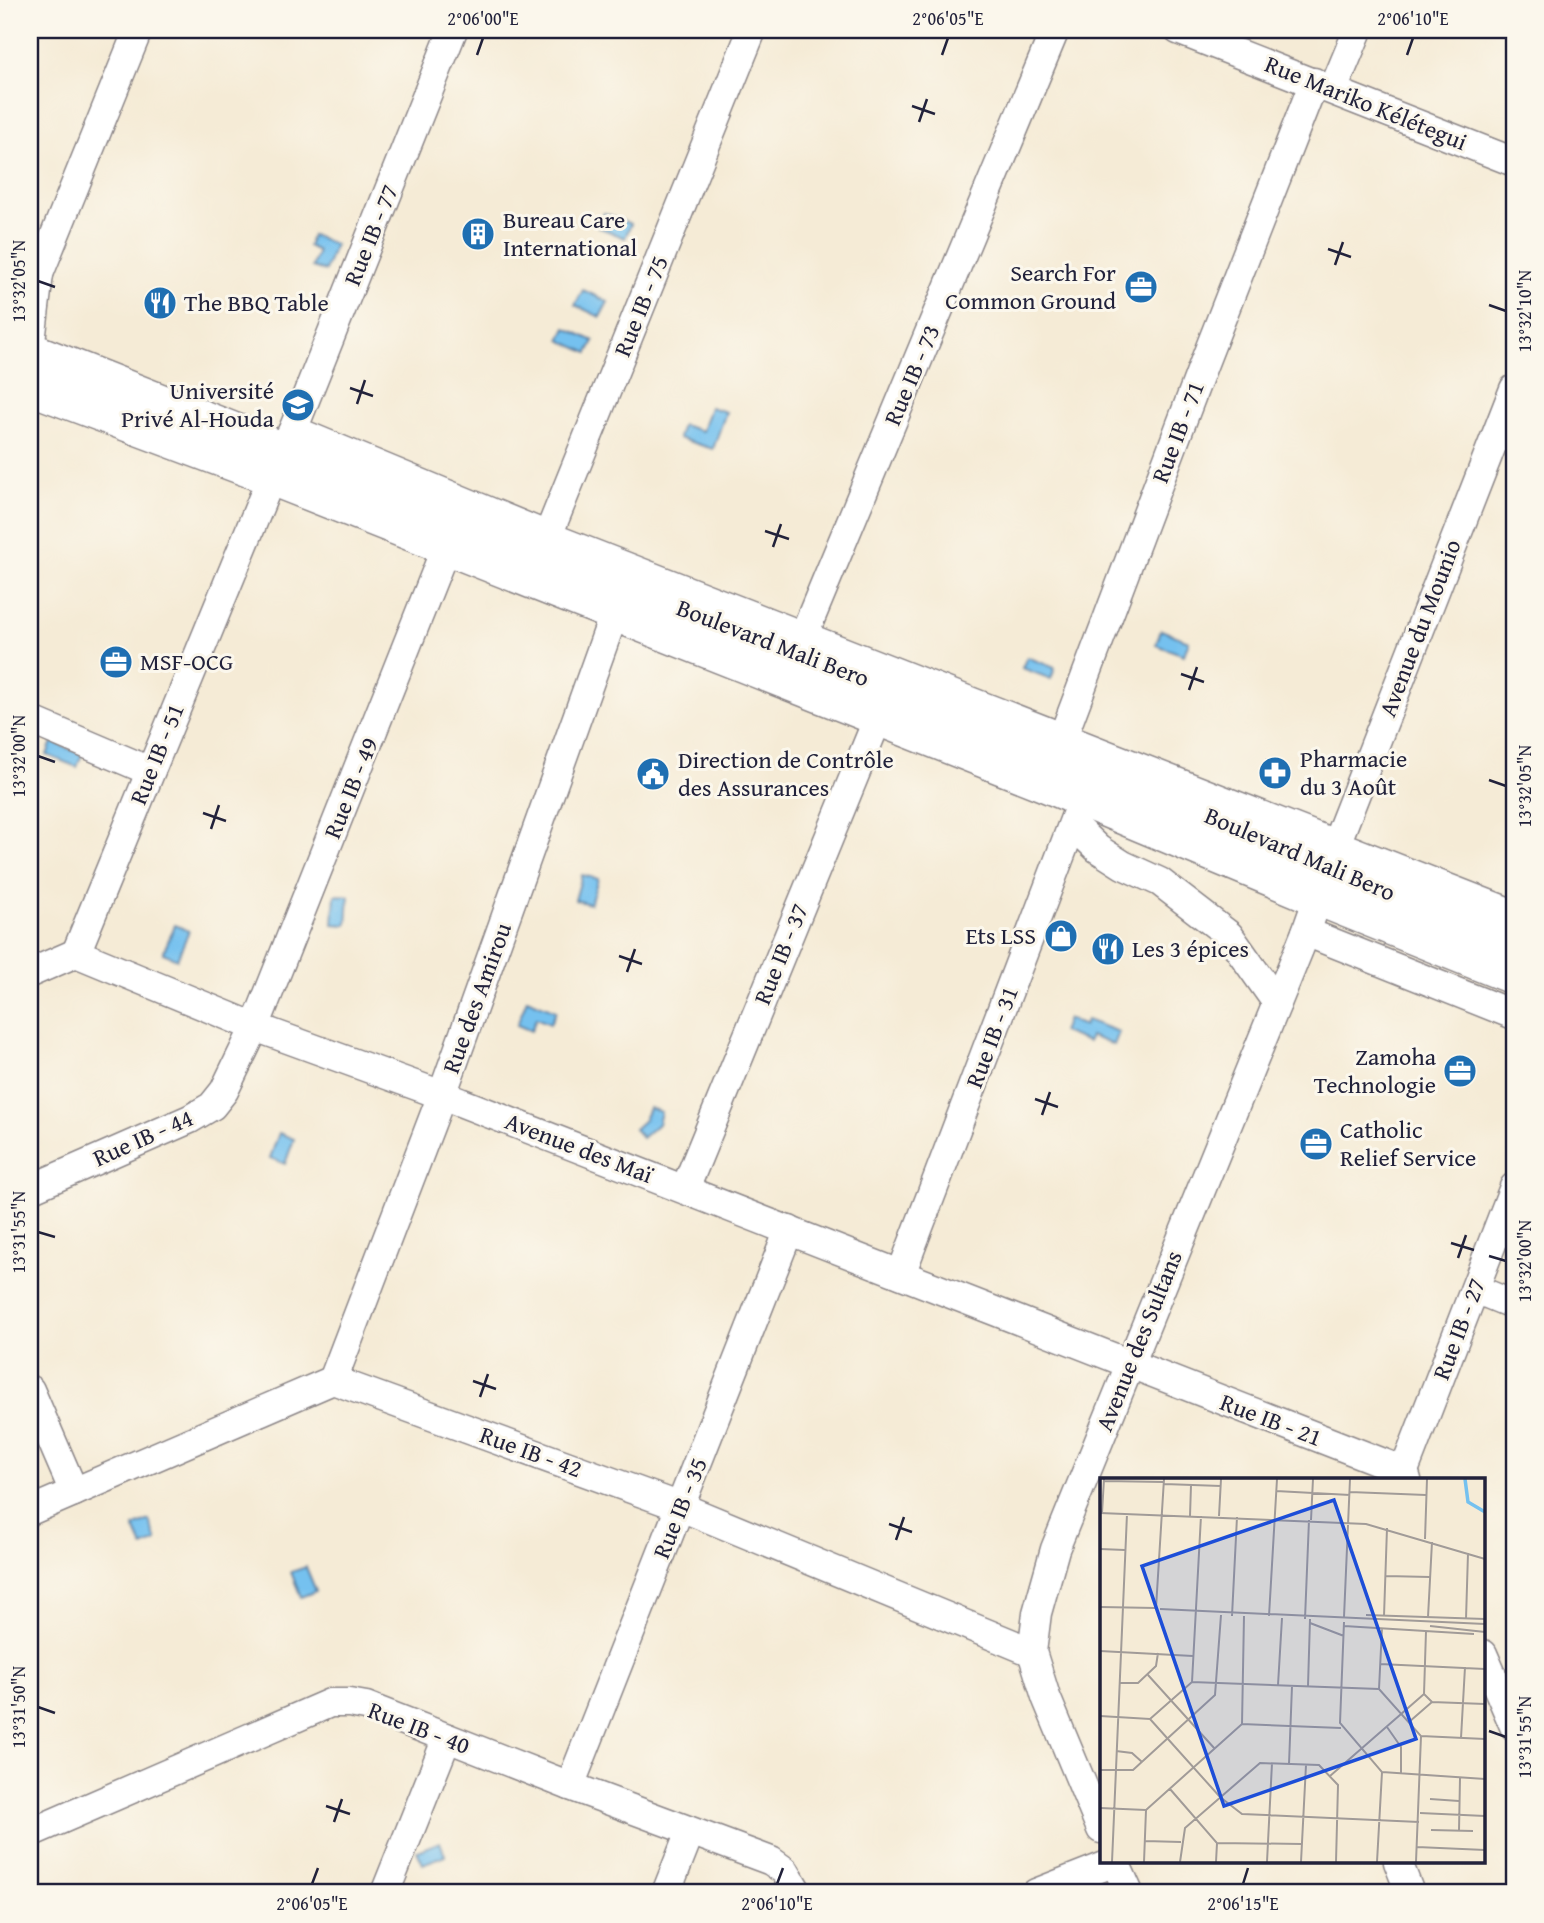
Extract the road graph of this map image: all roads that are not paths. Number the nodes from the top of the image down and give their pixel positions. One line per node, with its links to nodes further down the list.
1 (138, 30): 9 (street)
2 (453, 30): 14 (street, Rue IB - 77)
3 (752, 30): 16 (street, Rue IB - 75)
4 (1055, 30): 18 (street, Rue IB - 73)
5 (1178, 30): 7 (street, Rue Mariko Kélétegui)
6 (1358, 30): 7 (street, Rue IB - 71)
7 (1324, 86): 8 (street, Rue Mariko Kélétegui); 21 (street, Rue IB - 71)
8 (1514, 162)
9 (35, 281): 10 (street)
10 (30, 349): 11 (main road); 14 (main road, Boulevard Mali Bero)
11 (30, 376)
12 (30, 387): 14 (main road, Boulevard Mali Bero)
13 (1514, 389): 24 (street, Avenue du Mounio)
14 (283, 452): 15 (main road, Boulevard Mali Bero); 16 (main road, Boulevard Mali Bero); 22 (street, Rue IB - 51)
15 (446, 547): 16 (main road, Boulevard Mali Bero); 33 (street, Rue IB - 49)
16 (539, 556): 17 (main road, Boulevard Mali Bero); 18 (main road, Boulevard Mali Bero)
17 (614, 614): 18 (main road, Boulevard Mali Bero); 34 (street, Rue des Amirou)
18 (795, 657): 19 (main road, Boulevard Mali Bero); 21 (main road, Boulevard Mali Bero)
19 (878, 718): 21 (main road, Boulevard Mali Bero); 37 (street, Rue IB - 37)
20 (30, 720): 22 (street)
21 (1054, 759): 23 (main road, Boulevard Mali Bero); 24 (main road, Boulevard Mali Bero)
22 (150, 771): 28 (street, Rue IB - 51)
23 (1077, 812): 24 (main road, Boulevard Mali Bero); 31 (street); 39 (street, Rue IB - 31)
24 (1327, 870): 25 (street, Boulevard Mali Bero); 26 (street, Avenue des Sultans); 27 (main road, Boulevard Mali Bero); 30 (main road, Boulevard Mali Bero)
25 (1514, 914)
26 (1306, 932): 31 (street, Avenue des Sultans); 32 (street)
27 (1514, 942)
28 (76, 953): 29 (street); 33 (street, Avenue des Maï)
29 (30, 973)
30 (1514, 977)
31 (1277, 1003): 42 (street, Avenue des Sultans)
32 (1514, 1015)
33 (255, 1027): 34 (street, Avenue des Maï); 36 (street, Rue IB - 44)
34 (442, 1095): 37 (street, Avenue des Maï); 43 (street, Rue des Amirou)
35 (1514, 1187): 40 (street, Rue IB - 27)
36 (30, 1189)
37 (685, 1189): 38 (street, Avenue des Maï)
38 (789, 1230): 39 (street, Avenue des Maï); 47 (street, Rue IB - 35)
39 (901, 1274): 42 (street, Avenue des Maï)
40 (1475, 1289): 41 (street); 45 (street, Rue IB - 27)
41 (1514, 1305)
42 (1129, 1364): 45 (street, Rue IB - 21); 49 (street, Avenue des Sultans)
43 (333, 1380): 46 (street); 47 (street, Rue IB - 42)
44 (30, 1390): 46 (street)
45 (1406, 1476)
46 (74, 1492): 48 (street)
47 (681, 1507): 49 (street, Rue IB - 42); 53 (street, Rue IB - 35)
48 (30, 1511)
49 (1032, 1652): 54 (street, Avenue des Sultans)
50 (1484, 1657): 51 (street)
51 (1504, 1708)
52 (447, 1738): 53 (street, Rue IB - 40); 56 (street, Rue IB - 40); 60 (street)
53 (570, 1786): 55 (street, Rue IB - 40)
54 (1100, 1827)
55 (690, 1832): 61 (street); 62 (street, Rue IB - 40)
56 (30, 1833)
57 (1110, 1864): 63 (street)
58 (1116, 1864): 64 (street)
59 (1399, 1864): 65 (street)
60 (384, 1893)
61 (666, 1893)
62 (798, 1893)
63 (1036, 1893)
64 (1129, 1893)
65 (1410, 1893)

